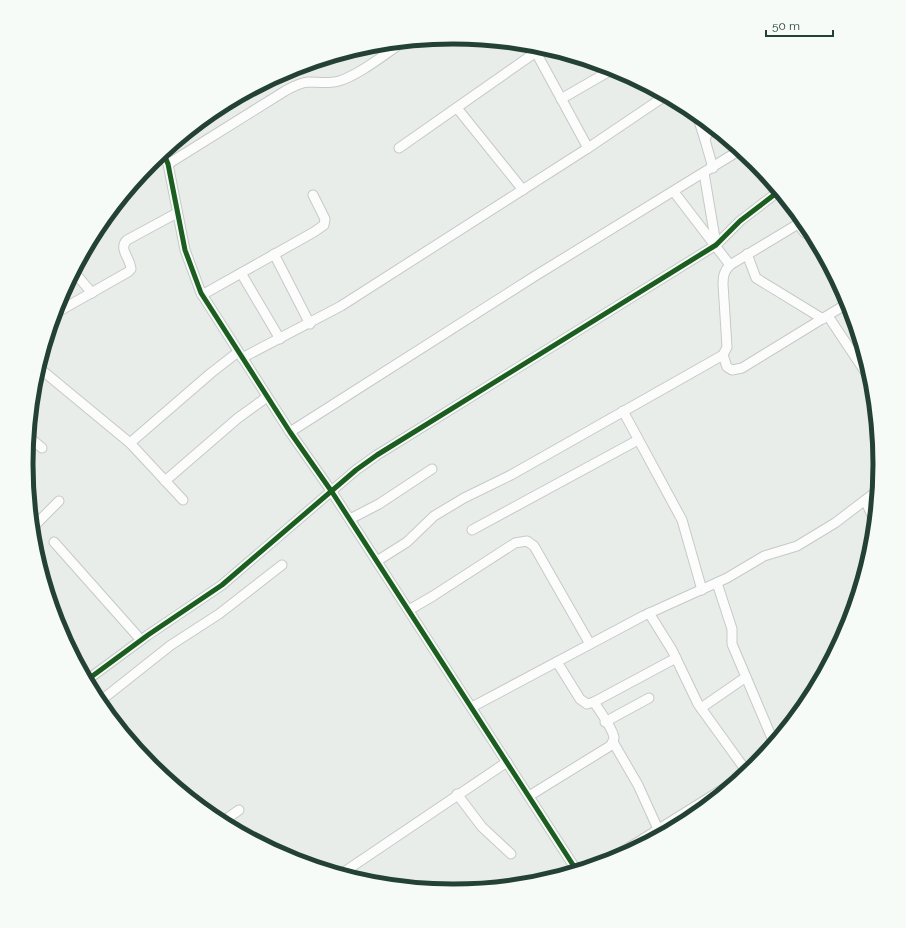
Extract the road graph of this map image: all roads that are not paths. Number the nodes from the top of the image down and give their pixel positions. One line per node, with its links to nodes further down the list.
1 (393, 49): 15 (street)
2 (530, 51): 7 (street)
3 (536, 52): 5 (street)
4 (606, 73): 5 (street)
5 (561, 99): 12 (street)
6 (661, 99): 12 (street)
7 (457, 108): 11 (street); 18 (street)
8 (700, 125): 10 (street)
9 (710, 132): 10 (street)
10 (705, 140): 16 (street)
11 (399, 148)
12 (588, 148): 18 (street)
13 (735, 153): 16 (street)
14 (165, 158): 15 (street)
15 (168, 164): 22 (street)
16 (713, 168): 17 (street)
17 (704, 173): 19 (street); 24 (street)
18 (523, 190): 35 (street)
19 (674, 192): 24 (street); 43 (street)
20 (775, 194): 24 (street)
21 (313, 196): 25 (street)
22 (176, 213): 30 (street); 31 (street)
23 (797, 224): 26 (street)
24 (716, 245): 27 (street); 50 (street)
25 (274, 254): 28 (street); 35 (street)
26 (747, 254): 27 (street); 34 (street)
27 (730, 265): 38 (street)
28 (241, 273): 31 (street); 36 (street)
29 (77, 276): 30 (street)
30 (92, 293): 33 (street)
31 (202, 295): 37 (street)
32 (842, 307): 34 (street)
33 (63, 309)
34 (826, 317): 38 (street); 39 (street)
35 (310, 324): 36 (street)
36 (280, 339): 37 (street)
37 (240, 355): 41 (street); 46 (street)
38 (723, 355): 42 (street)
39 (862, 368)
40 (43, 371): 46 (street)
41 (267, 397): 43 (street); 49 (street)
42 (622, 411): 45 (street); 60 (street)
43 (290, 432): 50 (street)
44 (34, 440): 47 (street)
45 (638, 440): 58 (street); 63 (street)
46 (130, 443): 49 (street)
47 (42, 448)
48 (432, 468): 56 (street)
49 (165, 481): 52 (street)
50 (332, 492): 56 (street); 66 (street)
51 (872, 495): 53 (street)
52 (183, 500)
53 (865, 500): 55 (street); 62 (street)
54 (59, 501): 57 (street)
55 (870, 511)
56 (350, 519): 60 (street)
57 (38, 522)
58 (472, 530)
59 (54, 542): 66 (street)
60 (377, 561): 64 (street)
61 (282, 565): 72 (street)
62 (717, 583): 63 (street); 71 (street)
63 (702, 590): 65 (street)
64 (409, 610): 67 (street); 75 (street)
65 (649, 613): 67 (street); 68 (street)
66 (141, 640): 70 (street)
67 (590, 644): 69 (street)
68 (676, 658): 74 (street); 76 (street)
69 (557, 662): 74 (street); 75 (street)
70 (91, 677)
71 (746, 677): 76 (street); 78 (street)
72 (104, 698)
73 (649, 698): 77 (street)
74 (594, 702): 77 (street)
75 (472, 707): 80 (street)
76 (701, 708): 81 (street)
77 (605, 722): 79 (street)
78 (772, 738)
79 (613, 742): 83 (street); 87 (street)
80 (507, 762): 82 (street); 83 (street)
81 (744, 767)
82 (457, 794): 89 (street); 91 (street)
83 (529, 796): 90 (street)
84 (702, 802): 87 (street)
85 (239, 810): 86 (street)
86 (228, 818)
87 (658, 829): 88 (street)
88 (640, 841)
89 (511, 854)
90 (575, 866)
91 (346, 870)

